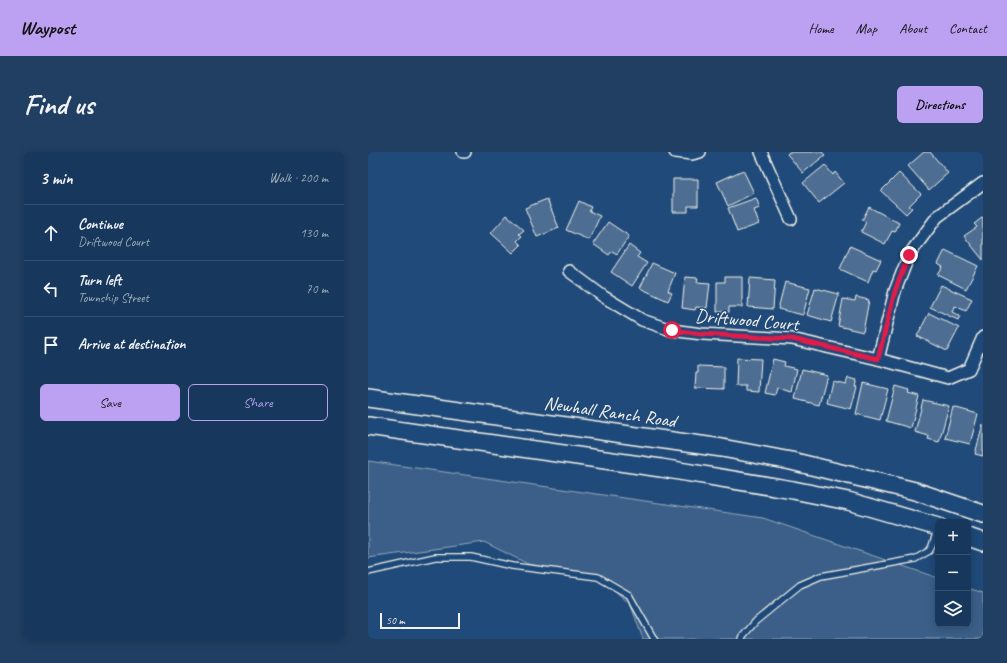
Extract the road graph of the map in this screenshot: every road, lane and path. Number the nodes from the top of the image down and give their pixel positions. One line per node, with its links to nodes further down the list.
1 (675, 152): 2 (street)
2 (700, 152)
3 (761, 152): 5 (street)
4 (983, 183): 8 (street)
5 (791, 219)
6 (569, 271): 8 (street, Driftwood Court)
7 (983, 337): 8 (street, Driftwood Court)
8 (878, 359)
9 (368, 398): 11 (main road, Newhall Ranch Road)
10 (368, 426): 12 (main road)
11 (983, 514)
12 (935, 527)
13 (935, 537): 18 (lane)
14 (971, 539): 15 (main road)
15 (983, 542)
16 (368, 572): 17 (lane)
17 (654, 639)
18 (742, 639)

